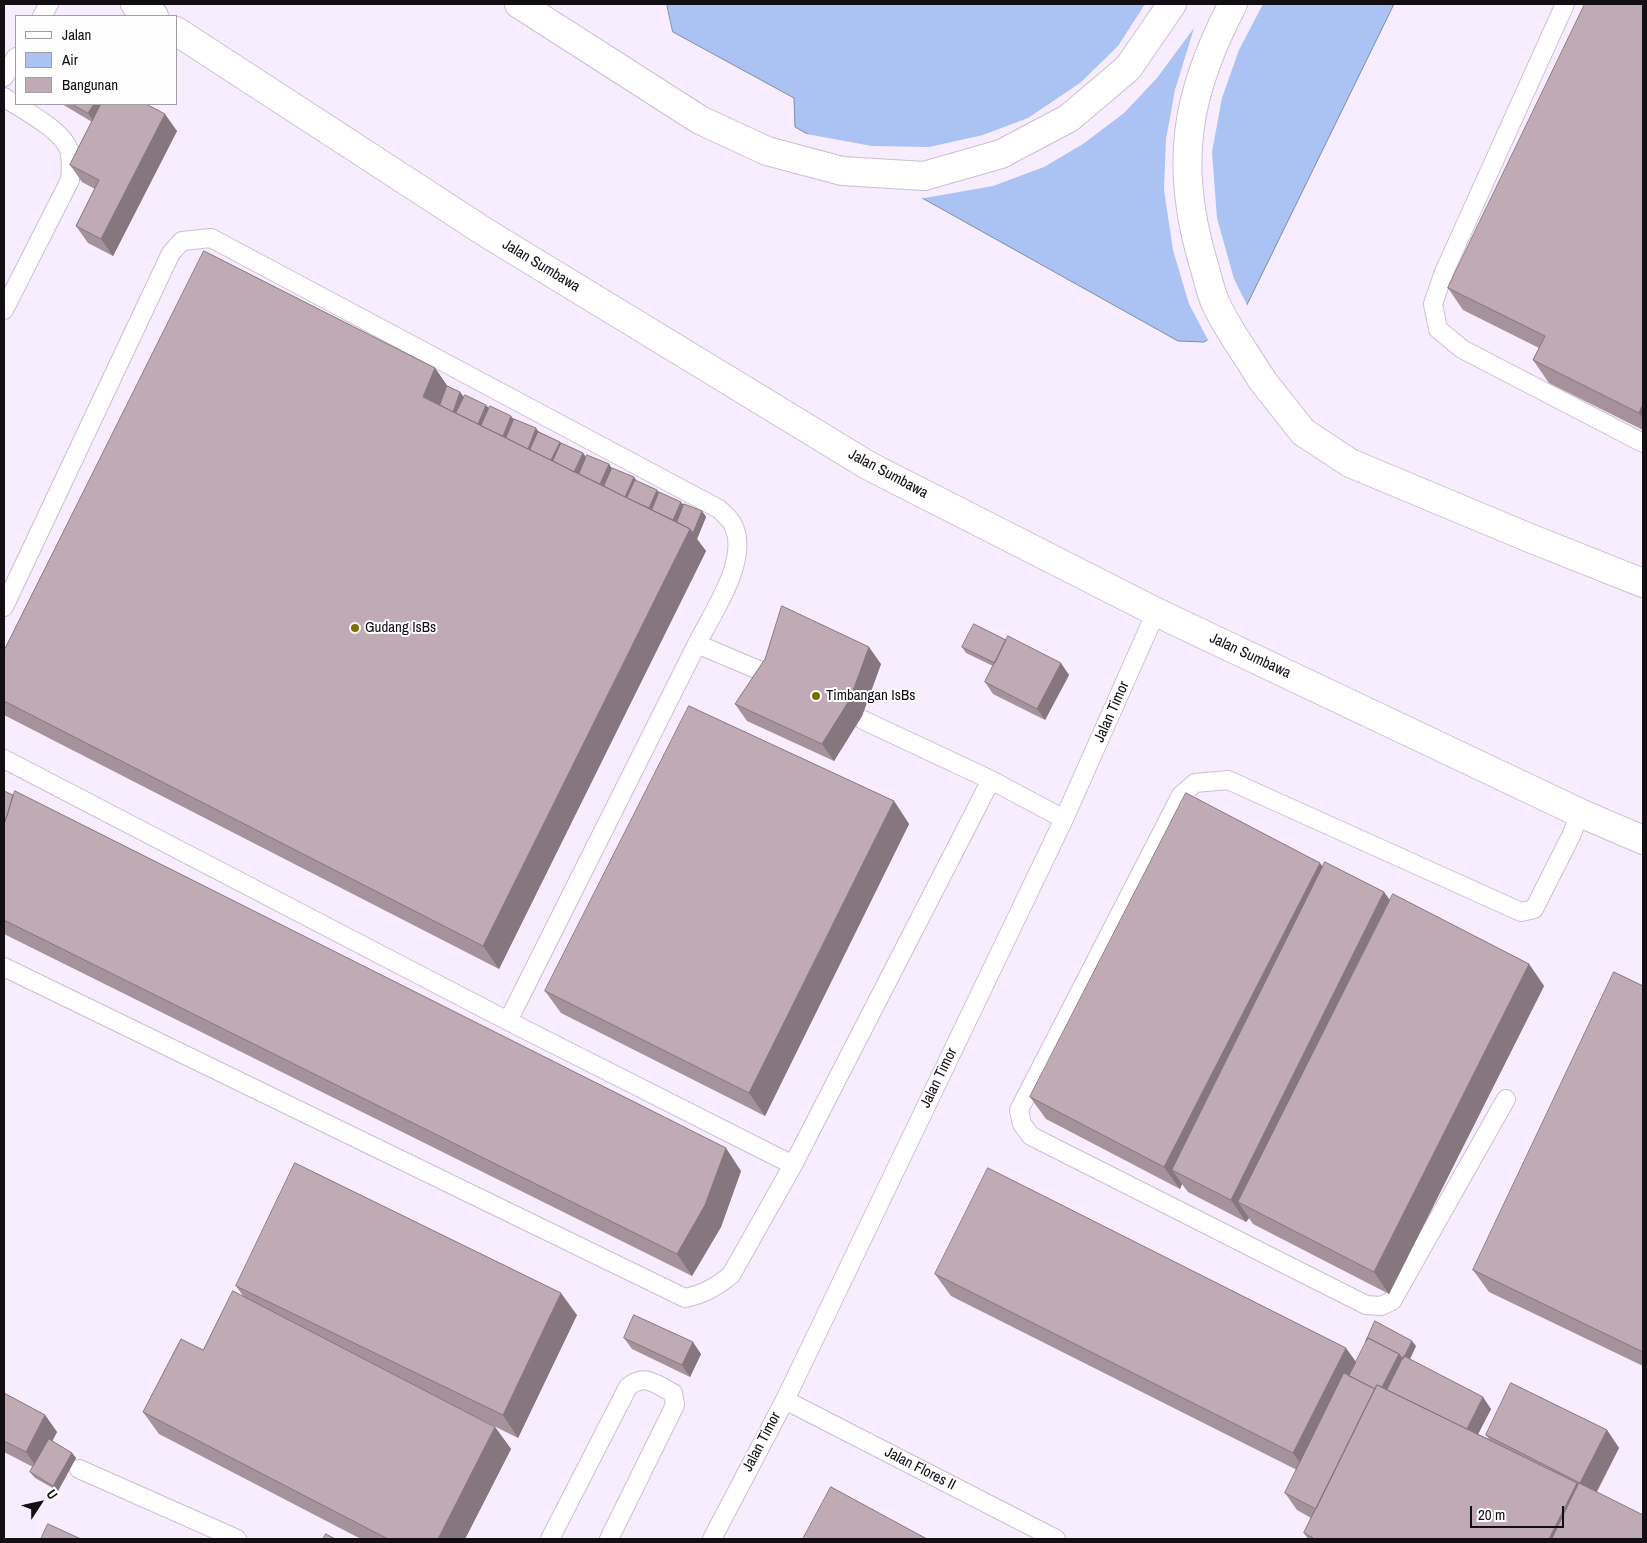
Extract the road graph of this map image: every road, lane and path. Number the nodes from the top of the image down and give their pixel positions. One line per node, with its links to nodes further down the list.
1 (49, 4): 7 (lane)
2 (135, 4): 8 (street)
3 (519, 4): 4 (street)
4 (1172, 4)
5 (1233, 4): 17 (street)
6 (1566, 4): 16 (lane)
7 (43, 15)
8 (152, 15)
9 (178, 32): 19 (street, Jalan Sumbawa)
10 (15, 59): 11 (lane)
11 (4, 77)
12 (4, 97): 13 (lane)
13 (15, 104)
14 (16, 105): 15 (lane)
15 (4, 310)
16 (1643, 443)
17 (1643, 583)
18 (4, 607): 20 (lane)
19 (1156, 612): 25 (lane, Jalan Timor); 26 (street, Jalan Sumbawa)
20 (697, 644): 21 (lane); 29 (lane)
21 (775, 677)
22 (863, 720): 24 (lane)
23 (4, 759): 29 (lane)
24 (991, 780): 25 (lane); 31 (lane)
25 (1064, 819): 32 (lane, Jalan Timor)
26 (1575, 824): 27 (street, Jalan Sumbawa); 30 (lane)
27 (1643, 840)
28 (4, 967): 31 (lane)
29 (508, 1021): 31 (lane)
30 (1506, 1099)
31 (793, 1165)
32 (785, 1400): 37 (lane, Jalan Timor); 38 (lane, Jalan Flores II)
33 (79, 1469): 34 (lane)
34 (236, 1539)
35 (550, 1539): 36 (lane)
36 (609, 1539)
37 (712, 1539)
38 (1056, 1539)

